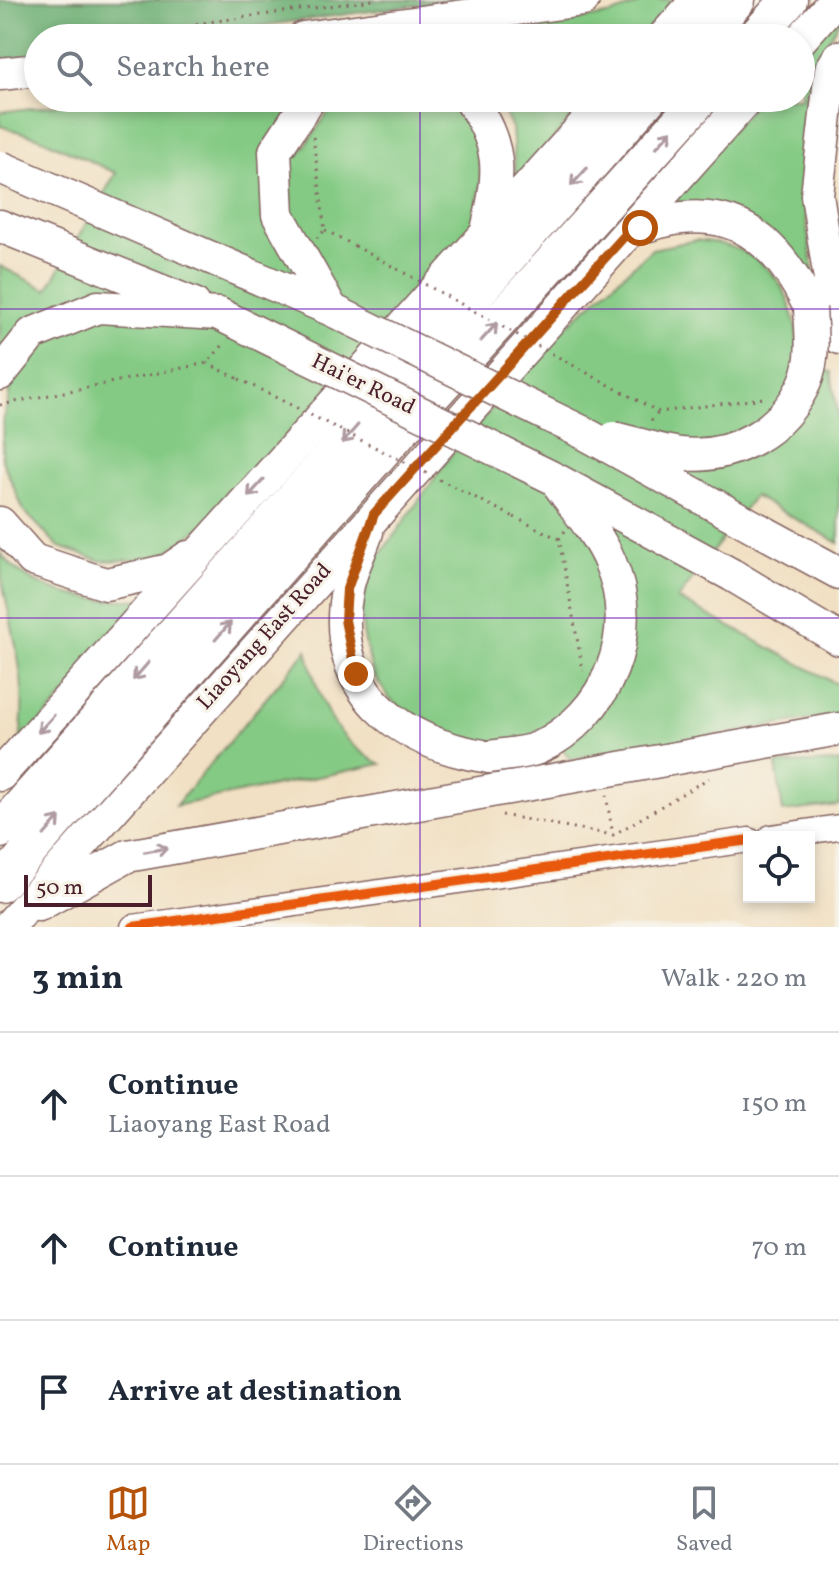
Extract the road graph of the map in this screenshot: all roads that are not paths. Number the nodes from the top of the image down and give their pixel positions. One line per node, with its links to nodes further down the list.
1 (583, 0): 6 (main road)
2 (697, 0): 7 (main road)
3 (737, 0): 8 (highway)
4 (789, 0): 9 (highway)
5 (835, 0): 10 (main road)
6 (406, 24)
7 (676, 24)
8 (716, 24)
9 (768, 24)
10 (814, 24)
11 (839, 57): 21 (main road)
12 (24, 71): 13 (main road)
13 (0, 74)
14 (479, 112): 23 (main road)
15 (595, 112): 23 (main road)
16 (637, 112): 40 (highway, one-way to 40)
17 (688, 112): 43 (highway, Liaoyang East Road, one-way to 17)
18 (735, 112): 24 (main road, Liaoyang East Road)
19 (311, 113): 26 (main road, bridge)
20 (0, 167): 26 (main road, bridge)
21 (817, 195): 25 (street); 28 (main road)
22 (0, 226): 27 (main road, Hai'er Road)
23 (486, 232): 34 (main road, one-way to 34)
24 (628, 232): 30 (main road, bridge); 32 (main road, Liaoyang East Road)
25 (839, 246)
26 (332, 310): 30 (main road, bridge)
27 (219, 314): 29 (main road); 31 (main road, Hai'er Road, bridge)
28 (839, 338)
29 (0, 374)
30 (582, 432): 35 (main road, bridge)
31 (555, 479): 32 (main road, bridge); 36 (main road, Hai'er Road, bridge)
32 (374, 514): 44 (main road, Liaoyang East Road)
33 (0, 523): 34 (main road)
34 (201, 549): 38 (main road, one-way to 38)
35 (839, 573)
36 (839, 639)
37 (839, 729): 45 (main road, one-way to 37)
38 (0, 775)
39 (839, 827): 41 (street)
40 (0, 830)
41 (812, 831)
42 (743, 841): 46 (street)
43 (0, 884)
44 (8, 927)
45 (16, 927)
46 (133, 927)

